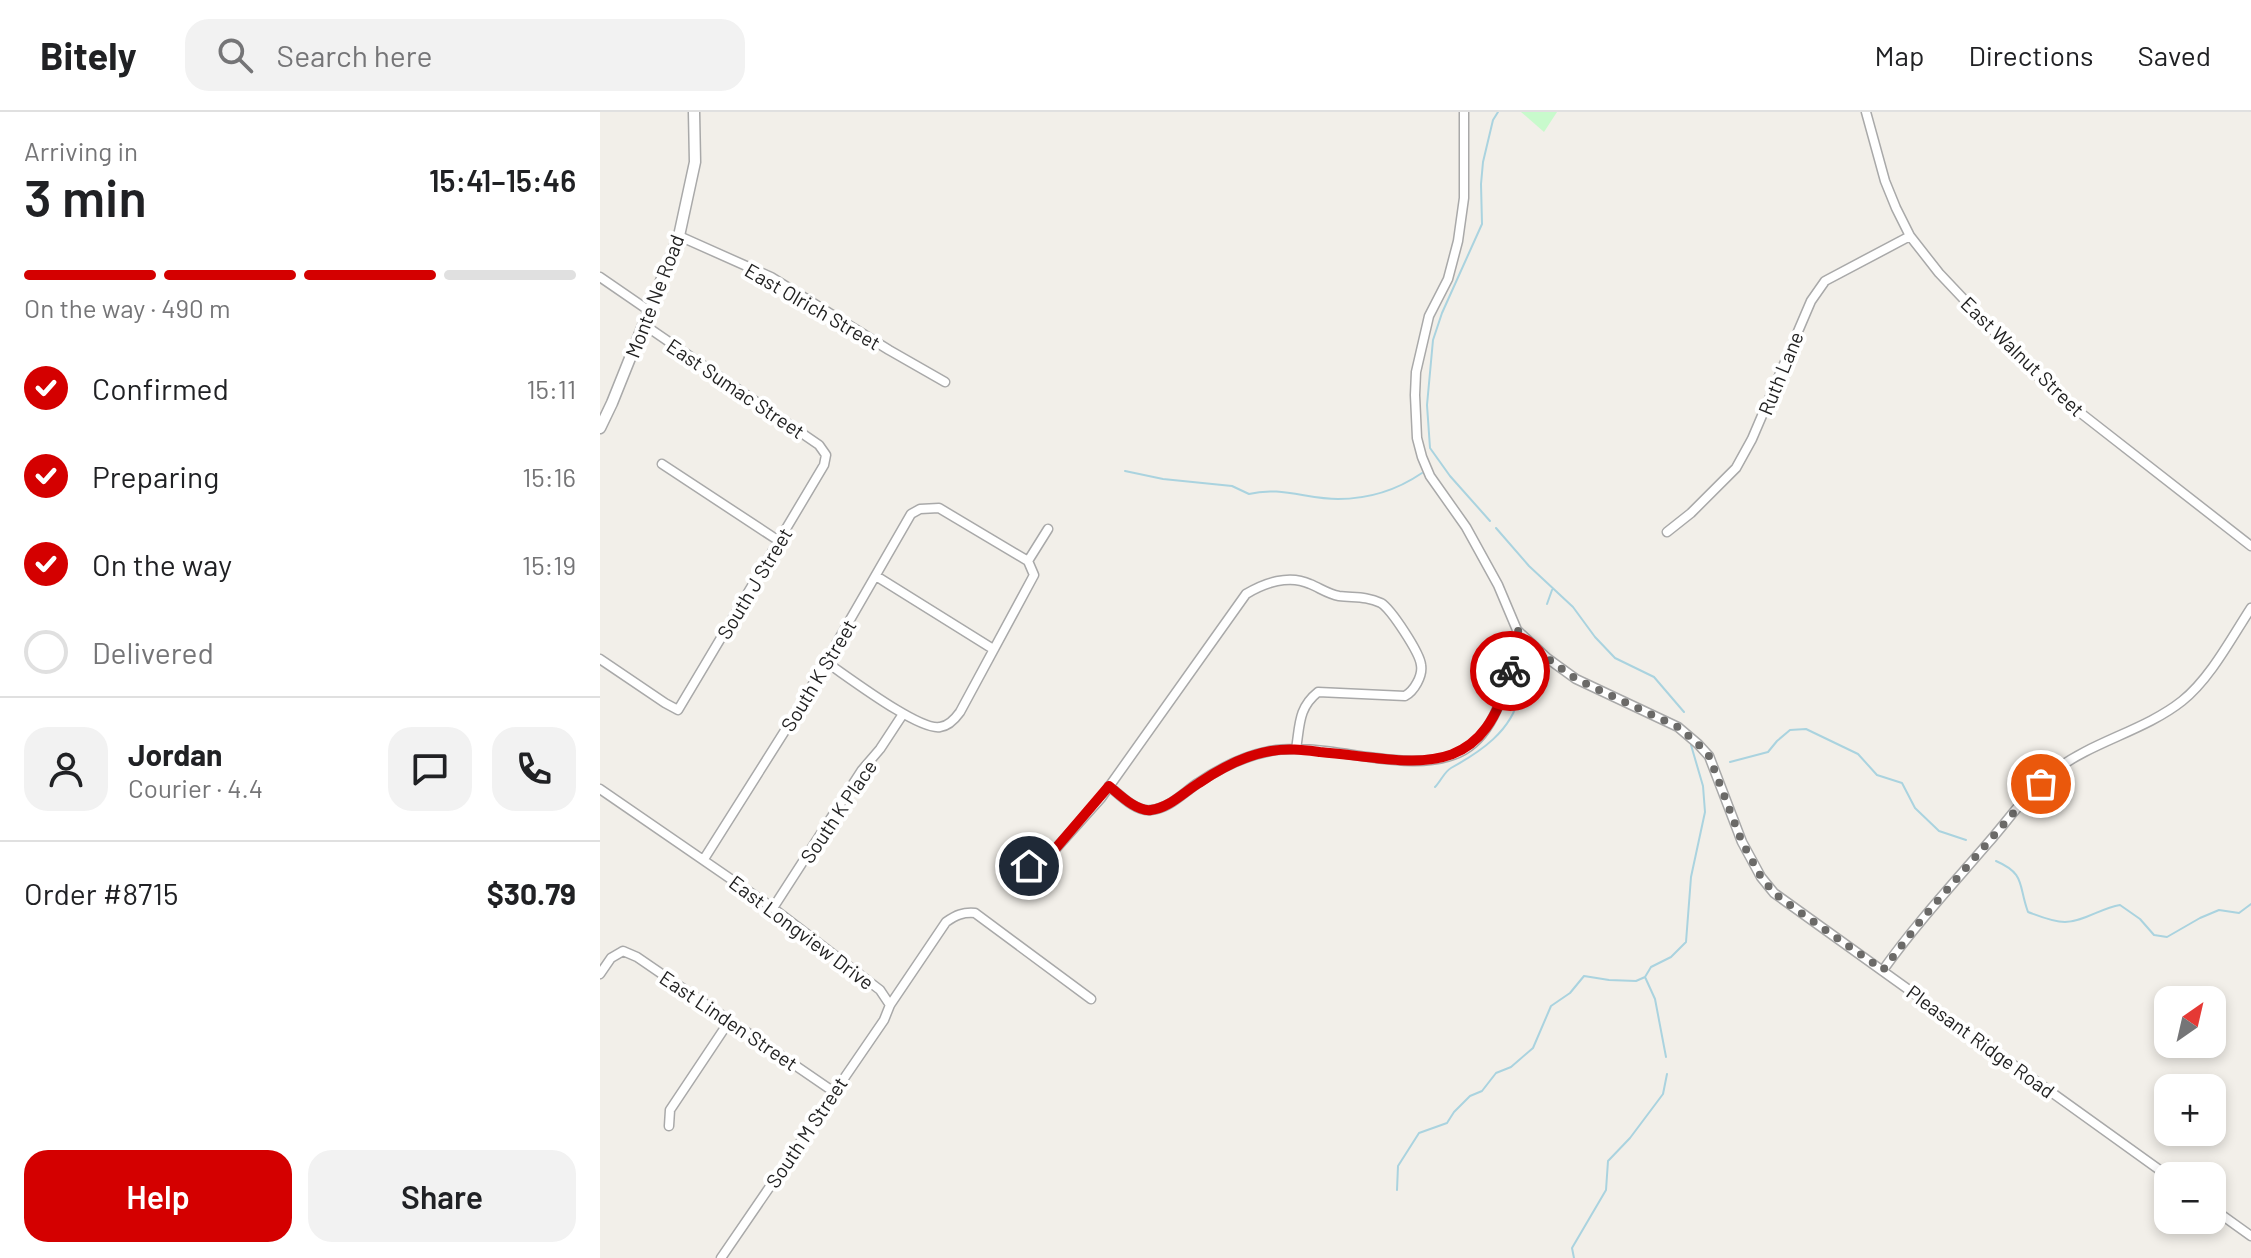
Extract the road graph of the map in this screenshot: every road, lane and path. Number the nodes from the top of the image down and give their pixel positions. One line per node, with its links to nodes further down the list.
1 (694, 112): 4 (street, Monte Ne Road)
2 (1464, 112): 20 (street, Pleasant Ridge Road)
3 (1866, 112): 5 (street, East Walnut Street)
4 (679, 236): 7 (street, Monte Ne Road); 9 (street, East Olrich Street)
5 (1910, 236): 14 (street, Ruth Lane); 16 (street, East Walnut Street)
6 (600, 277): 7 (street)
7 (648, 310): 8 (street, Monte Ne Road)
8 (643, 324): 10 (street, Monte Ne Road); 11 (street, East Sumac Street)
9 (945, 382)
10 (600, 428)
11 (826, 455): 15 (street, South J Street)
12 (662, 464): 15 (street)
13 (1048, 529): 17 (street)
14 (1667, 532)
15 (779, 541): 22 (street, South J Street)
16 (2251, 546)
17 (1028, 561): 18 (street, South K Street); 21 (street)
18 (876, 576): 21 (street); 23 (street, South K Street)
19 (2251, 608): 31 (street)
20 (1517, 630): 25 (street); 31 (street, Pleasant Ridge Road)
21 (993, 649): 24 (street)
22 (600, 659)
23 (826, 662): 24 (street); 28 (street, South K Street)
24 (903, 714): 30 (street, South K Place)
25 (1296, 749): 26 (street); 26 (street)
26 (1109, 786): 29 (street)
27 (600, 789): 28 (street, East Longview Drive)
28 (704, 859): 30 (street, East Longview Drive)
29 (1029, 866)
30 (773, 908): 34 (street, East Longview Drive)
31 (1883, 970): 38 (street, Pleasant Ridge Road)
32 (600, 974): 35 (street, East Linden Street)
33 (1091, 999): 34 (street, East Longview Drive)
34 (890, 1005): 36 (street, South M Street)
35 (730, 1020): 36 (street, East Linden Street); 37 (street)
36 (834, 1092): 41 (street, South M Street)
37 (669, 1126)
38 (2154, 1166)
39 (2226, 1218): 40 (street)
40 (2251, 1236)
41 (721, 1258)

